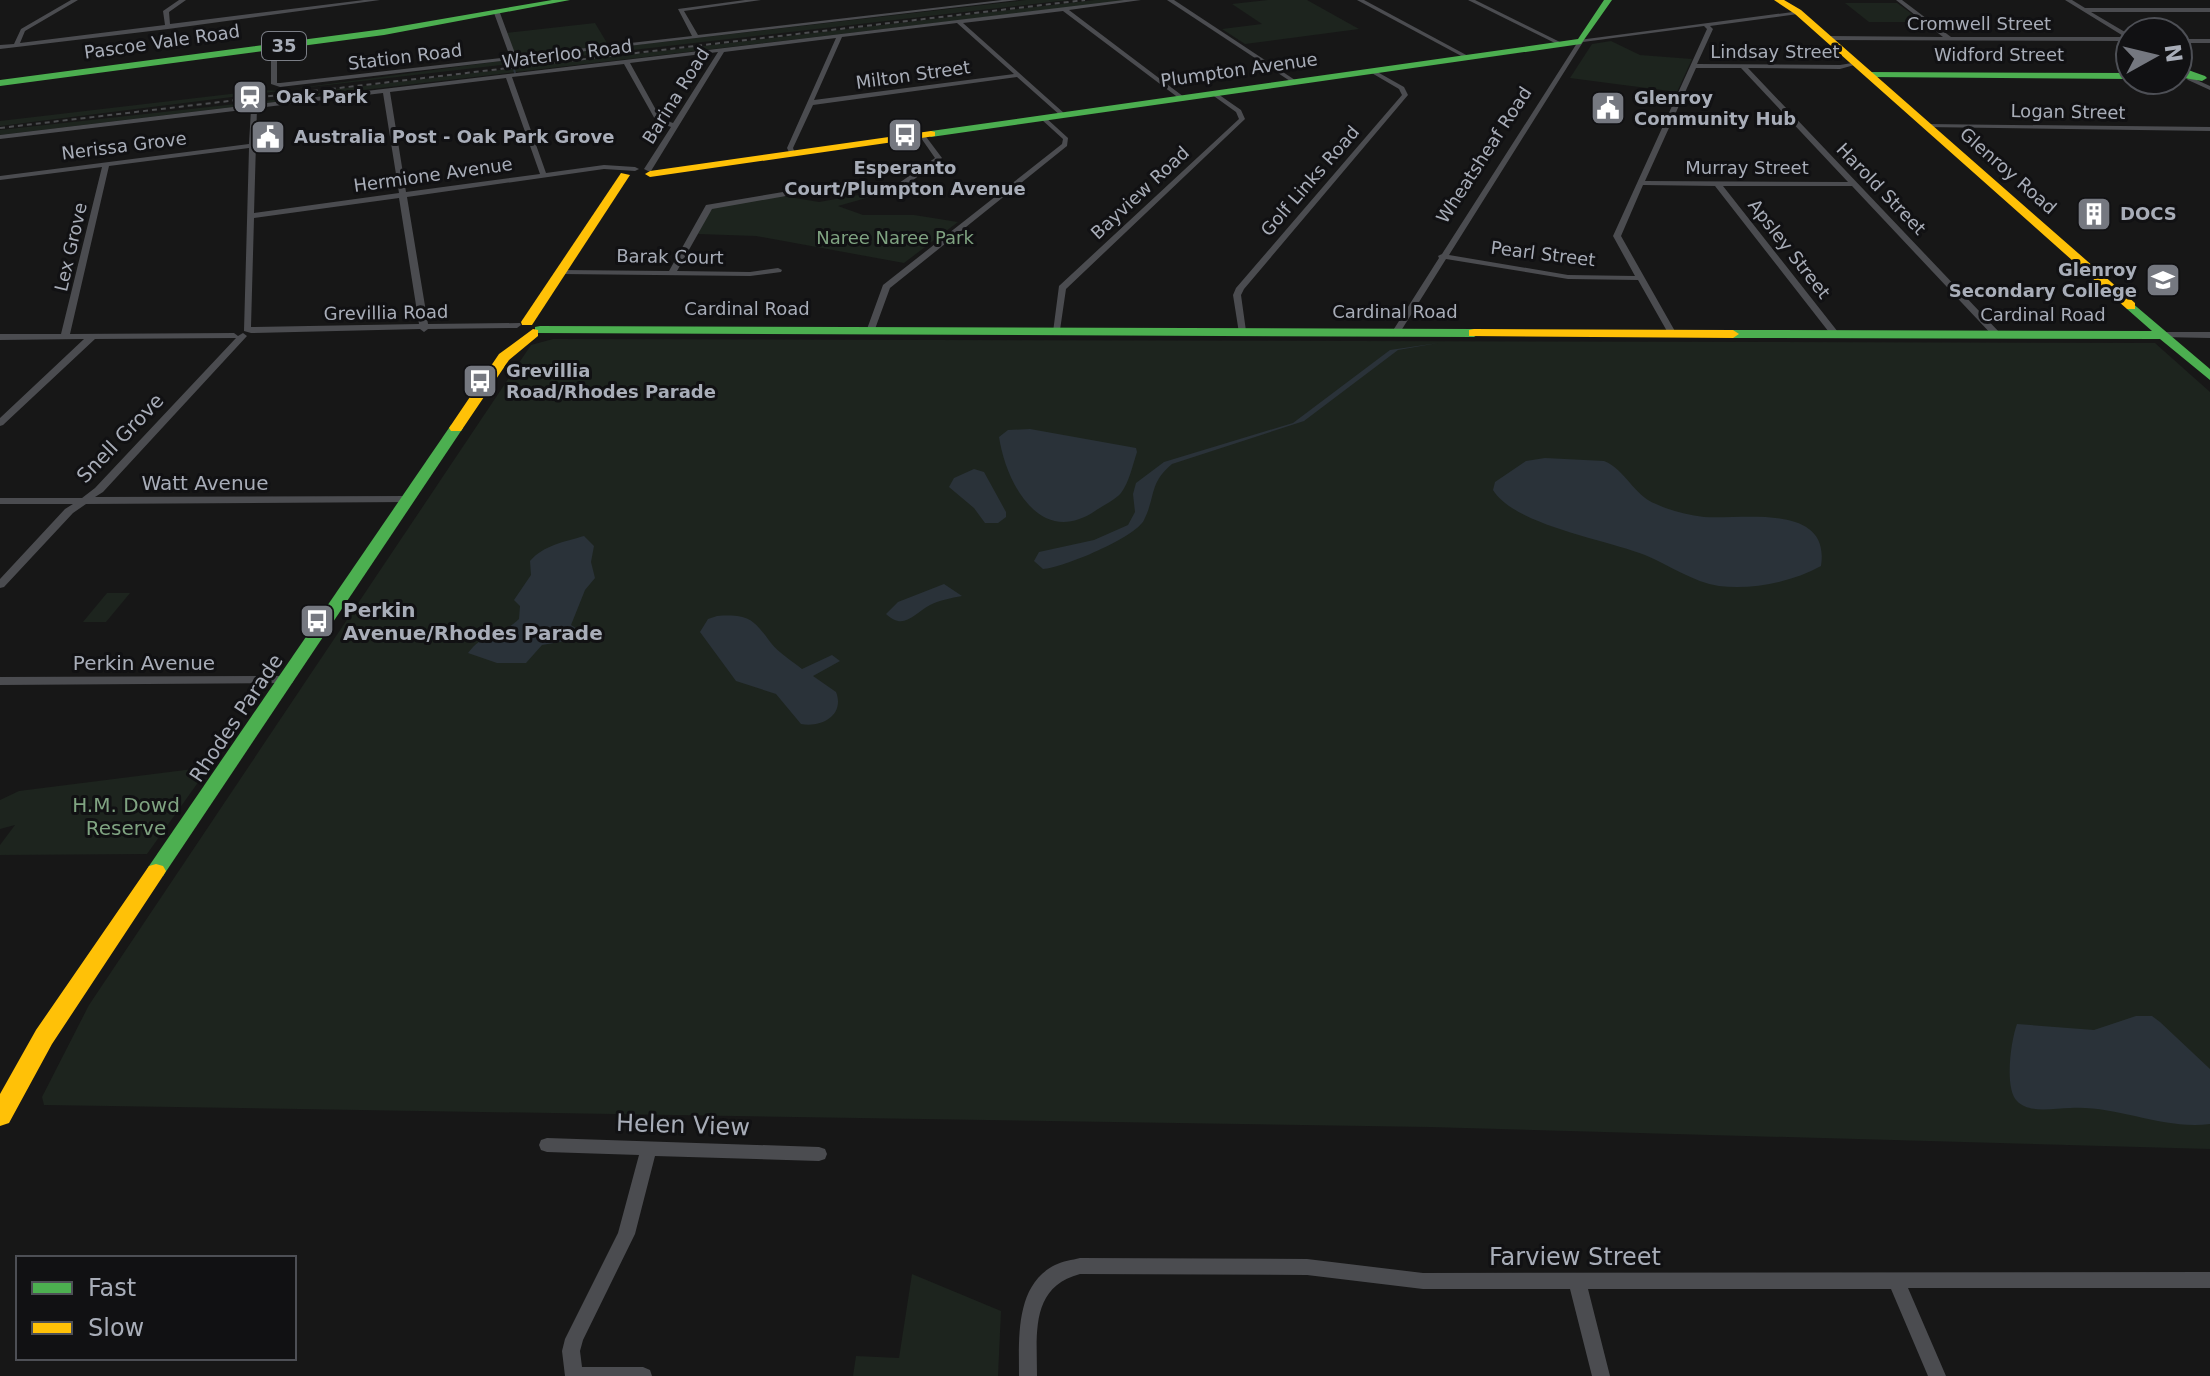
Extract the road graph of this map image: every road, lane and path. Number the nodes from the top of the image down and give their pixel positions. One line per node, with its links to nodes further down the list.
1 (75, 0): 31 (street)
2 (183, 0): 22 (street)
3 (377, 0): 22 (street)
4 (566, 0): 19 (main road, Pascoe Vale Road / 35)
5 (758, 0): 25 (street)
6 (1016, 0): 25 (street, Station Road)
7 (1138, 0): 15 (street, Waterloo Road)
8 (1170, 0): 45 (street)
9 (1360, 0): 35 (street)
10 (1471, 0): 30 (street)
11 (1608, 0): 29 (main road, Wheatsheaf Road)
12 (1778, 0): 18 (main road, Glenroy Road)
13 (1899, 0): 27 (street)
14 (2068, 0): 16 (street)
15 (1064, 9): 20 (street, Waterloo Road); 49 (street)
16 (2084, 10): 17 (street); 23 (street)
17 (2210, 10)
18 (1798, 12): 21 (street, Plumpton Avenue); 26 (main road, Glenroy Road)
19 (497, 13): 33 (main road, Pascoe Vale Road / 35); 36 (street)
20 (958, 21): 24 (street, Waterloo Road); 43 (street)
21 (1705, 24): 29 (street, Plumpton Avenue); 38 (street)
22 (168, 27): 31 (street)
23 (2114, 28)
24 (840, 36): 34 (street, Waterloo Road); 50 (street)
25 (696, 37): 36 (street, Station Road)
26 (1828, 38): 27 (street, Cromwell Street); 40 (main road, Glenroy Road)
27 (1949, 38): 28 (street, Cromwell Street)
28 (2114, 38)
29 (1581, 41): 30 (main road, Plumpton Avenue); 72 (street, Wheatsheaf Road)
30 (1561, 44): 35 (main road, Plumpton Avenue)
31 (16, 45): 32 (street)
32 (0, 47)
33 (274, 48): 36 (street, Station Road); 46 (main road, Pascoe Vale Road / 35)
34 (723, 49): 37 (street, Waterloo Road); 54 (street, Barina Road)
35 (1467, 57): 41 (main road, Plumpton Avenue)
36 (514, 58)
37 (626, 61): 42 (street, Waterloo Road); 54 (street)
38 (1694, 66): 39 (street, Lindsay Street); 65 (street)
39 (1742, 66): 40 (street, Lindsay Street); 67 (street, Harold Street)
40 (1855, 68): 44 (main road, Widford Street); 55 (main road, Glenroy Road)
41 (1372, 71): 45 (main road, Plumpton Avenue); 81 (street, Golf Links Road)
42 (508, 75): 47 (street, Waterloo Road); 63 (street)
43 (1020, 75): 50 (street, Milton Street); 52 (street)
44 (2114, 76)
45 (1295, 82): 48 (main road, Plumpton Avenue)
46 (0, 83)
47 (386, 90): 51 (street, Waterloo Road); 70 (street)
48 (1213, 93): 49 (main road, Plumpton Avenue); 80 (street, Bayview Road)
49 (1182, 98): 52 (main road, Plumpton Avenue)
50 (810, 103): 60 (street)
51 (254, 105): 58 (street, Waterloo Road); 59 (street)
52 (1063, 115): 53 (main road, Plumpton Avenue)
53 (1043, 118): 57 (main road, Plumpton Avenue); 79 (street)
54 (676, 126): 62 (street, Barina Road)
55 (1926, 126): 56 (street, Logan Street); 87 (main road, Glenroy Road)
56 (2210, 129)
57 (922, 135): 60 (main road, Plumpton Avenue); 68 (street)
58 (0, 137)
59 (252, 146): 61 (street, Nerissa Grove); 71 (street)
60 (792, 153): 62 (main road, Plumpton Avenue)
61 (106, 165): 64 (street, Nerissa Grove); 91 (street, Lex Grove)
62 (637, 172): 63 (street, Hermione Avenue); 74 (main road, Rhodes Parade)
63 (544, 176): 70 (street, Hermione Avenue)
64 (0, 178)
65 (1641, 183): 66 (street, Murray Street); 76 (street)
66 (1718, 184): 67 (street, Murray Street); 85 (street, Apsley Street)
67 (1853, 184): 86 (street, Harold Street)
68 (892, 192)
69 (783, 194): 75 (street)
70 (402, 195): 71 (street, Hermione Avenue); 78 (street)
71 (250, 216): 83 (street)
72 (1442, 256): 76 (street, Pearl Street); 82 (street, Wheatsheaf Road)
73 (778, 270): 75 (street, Barak Court)
74 (561, 272): 75 (street, Barak Court); 77 (main road, Rhodes Parade)
75 (672, 273)
76 (1639, 278): 84 (street)
77 (525, 328): 78 (street, Grevillia Road); 79 (main road, Cardinal Road); 94 (main road, Rhodes Parade)
78 (424, 329): 83 (street, Grevillia Road)
79 (871, 329): 80 (main road, Cardinal Road)
80 (1056, 330): 81 (main road, Cardinal Road)
81 (1242, 331): 82 (main road, Cardinal Road)
82 (1396, 332): 84 (main road, Cardinal Road)
83 (241, 333): 89 (street, Grevillia Road); 96 (street, Snell Grove)
84 (1672, 333): 85 (main road, Cardinal Road)
85 (1835, 334): 86 (main road, Cardinal Road)
86 (1997, 335): 87 (main road, Cardinal Road)
87 (2164, 335): 88 (street, Cardinal Road); 92 (main road, Glenroy Road)
88 (2210, 335)
89 (93, 336): 91 (street, Grevillia Road); 93 (street)
90 (0, 337): 91 (street, Grevillia Road)
91 (65, 337)
92 (2210, 376)
93 (0, 423)
94 (409, 499): 96 (street, Watt Avenue); 98 (main road, Rhodes Parade)
95 (0, 501): 96 (street, Watt Avenue)
96 (84, 501): 97 (street, Snell Grove)
97 (0, 585)
98 (288, 680): 99 (street, Perkin Avenue); 100 (main road, Rhodes Parade)
99 (0, 681)
100 (0, 1116)
101 (547, 1145): 102 (street, Helen View)
102 (649, 1148): 103 (street, Helen View); 107 (street)
103 (819, 1154)
104 (1896, 1280): 105 (street, Farview Street); 106 (street, Farview Street); 111 (street)
105 (2210, 1280)
106 (1577, 1281): 109 (street, Farview Street); 110 (street)
107 (576, 1376): 108 (street)
108 (643, 1376)
109 (1028, 1376)
110 (1601, 1376)
111 (1937, 1376)

